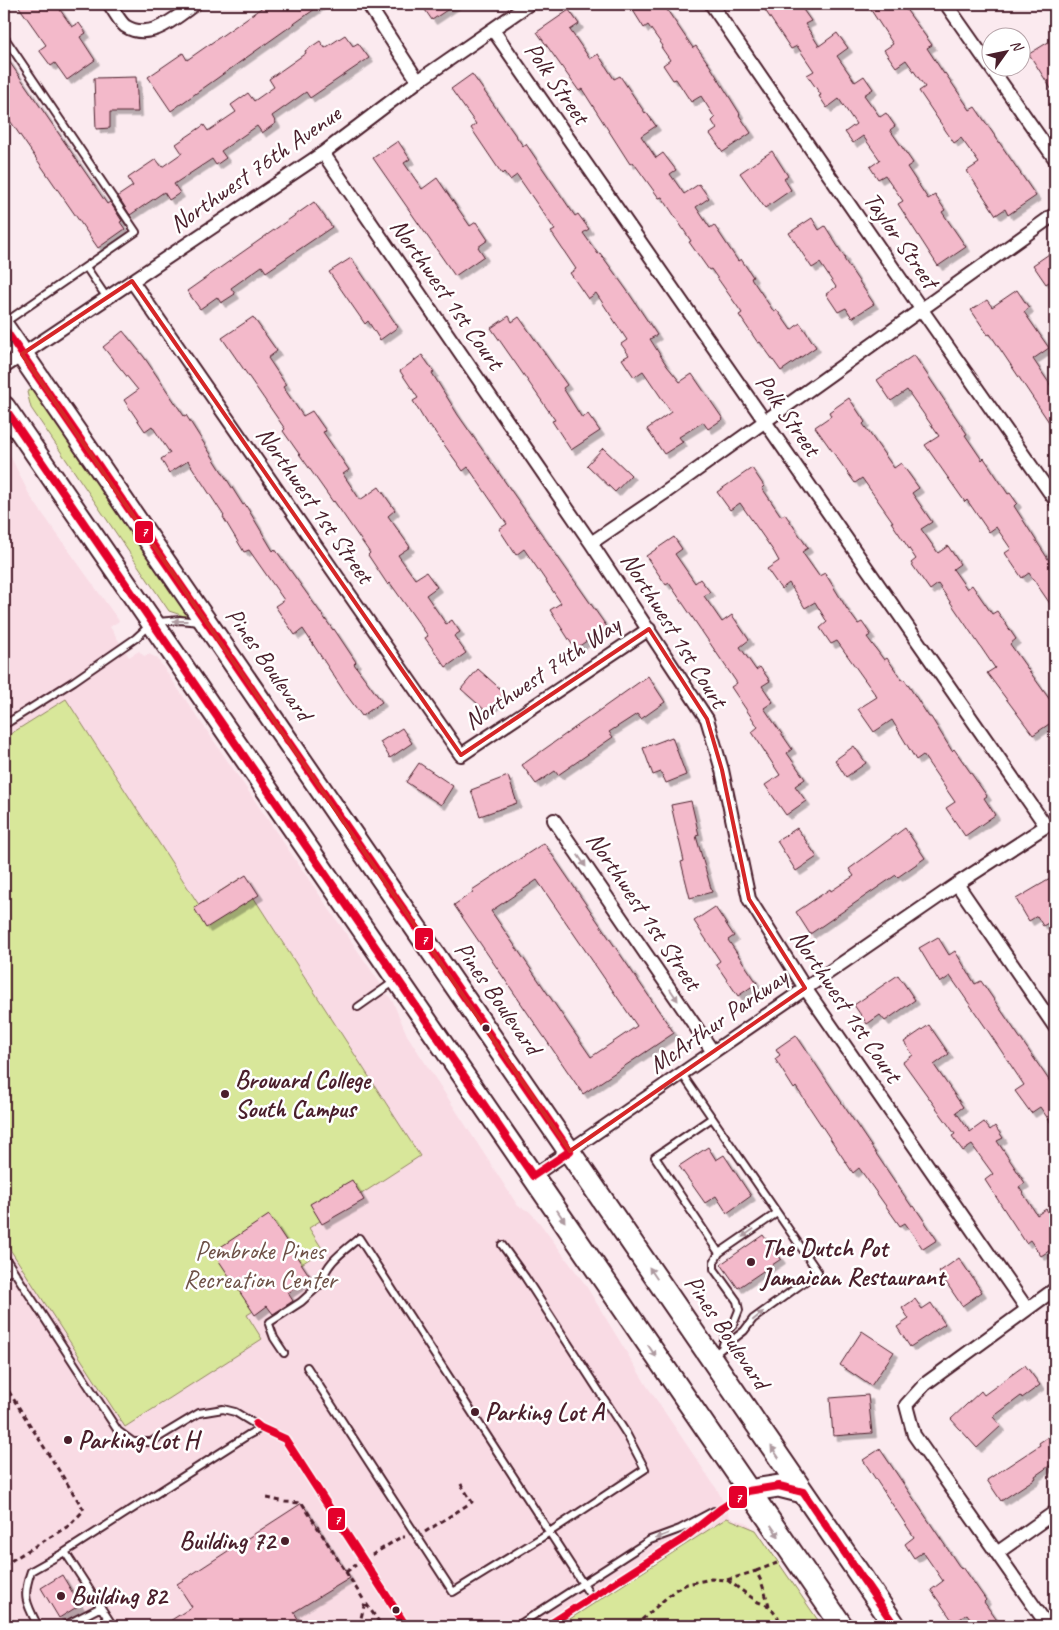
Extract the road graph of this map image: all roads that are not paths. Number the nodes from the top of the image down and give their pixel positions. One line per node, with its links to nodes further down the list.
1 (109, 4): 2 (street)
2 (195, 4)
3 (368, 4): 9 (street)
4 (530, 4): 7 (street, Northwest 76th Avenue)
5 (711, 4): 16 (street, Taylor Street)
6 (946, 4): 11 (street)
7 (493, 30): 9 (street, Northwest 76th Avenue); 22 (street, Polk Street)
8 (4, 39): 13 (lane)
9 (418, 81): 10 (street, Northwest 76th Avenue)
10 (323, 153): 14 (street, Northwest 76th Avenue); 24 (street, Northwest 1st Court)
11 (1055, 159)
12 (1055, 214): 16 (street)
13 (86, 267): 15 (lane); 17 (lane)
14 (132, 281): 15 (street, Northwest 76th Avenue); 29 (street, Northwest 1st Street)
15 (107, 298): 19 (street, Northwest 76th Avenue)
16 (922, 310): 22 (street); 23 (street, Taylor Street)
17 (4, 323)
18 (4, 328): 19 (highway, Pines Boulevard)
19 (22, 354): 20 (street, Northwest 76th Avenue); 26 (highway, Pines Boulevard)
20 (4, 367)
21 (4, 407): 25 (highway)
22 (765, 422): 24 (street); 31 (street, Polk Street)
23 (1055, 500)
24 (591, 543): 27 (street, Northwest 1st Court)
25 (152, 623): 26 (lane, one-way to 25); 28 (lane); 33 (highway)
26 (207, 623): 40 (highway, Pines Boulevard)
27 (649, 629): 29 (street, Northwest 74th Way); 34 (street, Northwest 1st Court)
28 (4, 725)
29 (461, 755)
30 (554, 820): 37 (street, Northwest 1st Street, one-way to 37)
31 (1051, 825): 32 (street, McArthur Parkway)
32 (957, 884): 34 (street, McArthur Parkway); 36 (street)
33 (398, 979): 35 (lane); 41 (highway)
34 (805, 988): 37 (street, McArthur Parkway); 49 (street, Northwest 1st Court)
35 (358, 1007)
36 (1055, 1026)
37 (713, 1052): 38 (street, McArthur Parkway)
38 (682, 1074): 39 (lane); 40 (street, McArthur Parkway)
39 (712, 1118): 42 (lane); 44 (lane)
40 (570, 1151): 41 (street, McArthur Parkway); 50 (highway, Pines Boulevard, one-way to 40)
41 (533, 1176): 54 (highway, one-way to 54)
42 (778, 1213): 44 (lane, one-way to 44); 50 (lane, one-way to 42)
43 (502, 1245): 58 (lane)
44 (719, 1253): 50 (lane)
45 (4, 1256): 46 (lane)
46 (12, 1270): 47 (lane); 53 (lane)
47 (4, 1275)
48 (1055, 1289): 49 (street)
49 (1027, 1309): 60 (street)
50 (716, 1352): 55 (highway, Pines Boulevard, one-way to 50)
51 (284, 1353): 58 (lane)
52 (306, 1367): 58 (lane)
53 (261, 1428): 59 (lane); 67 (lane)
54 (748, 1491): 55 (highway); 56 (lane); 70 (highway, one-way to 70)
55 (803, 1492): 71 (highway, Pines Boulevard)
56 (722, 1508): 61 (lane, one-way to 61); 62 (lane)
57 (1055, 1512): 60 (street)
58 (550, 1532): 61 (lane)
59 (65, 1552): 63 (lane); 64 (lane)
60 (997, 1554): 72 (street)
61 (583, 1584): 62 (lane); 68 (lane)
62 (592, 1598): 69 (lane)
63 (101, 1607): 65 (lane); 66 (lane)
64 (38, 1626)
65 (64, 1626)
66 (113, 1626)
67 (406, 1626)
68 (517, 1626)
69 (547, 1626)
70 (842, 1626)
71 (895, 1626)
72 (1048, 1626)

